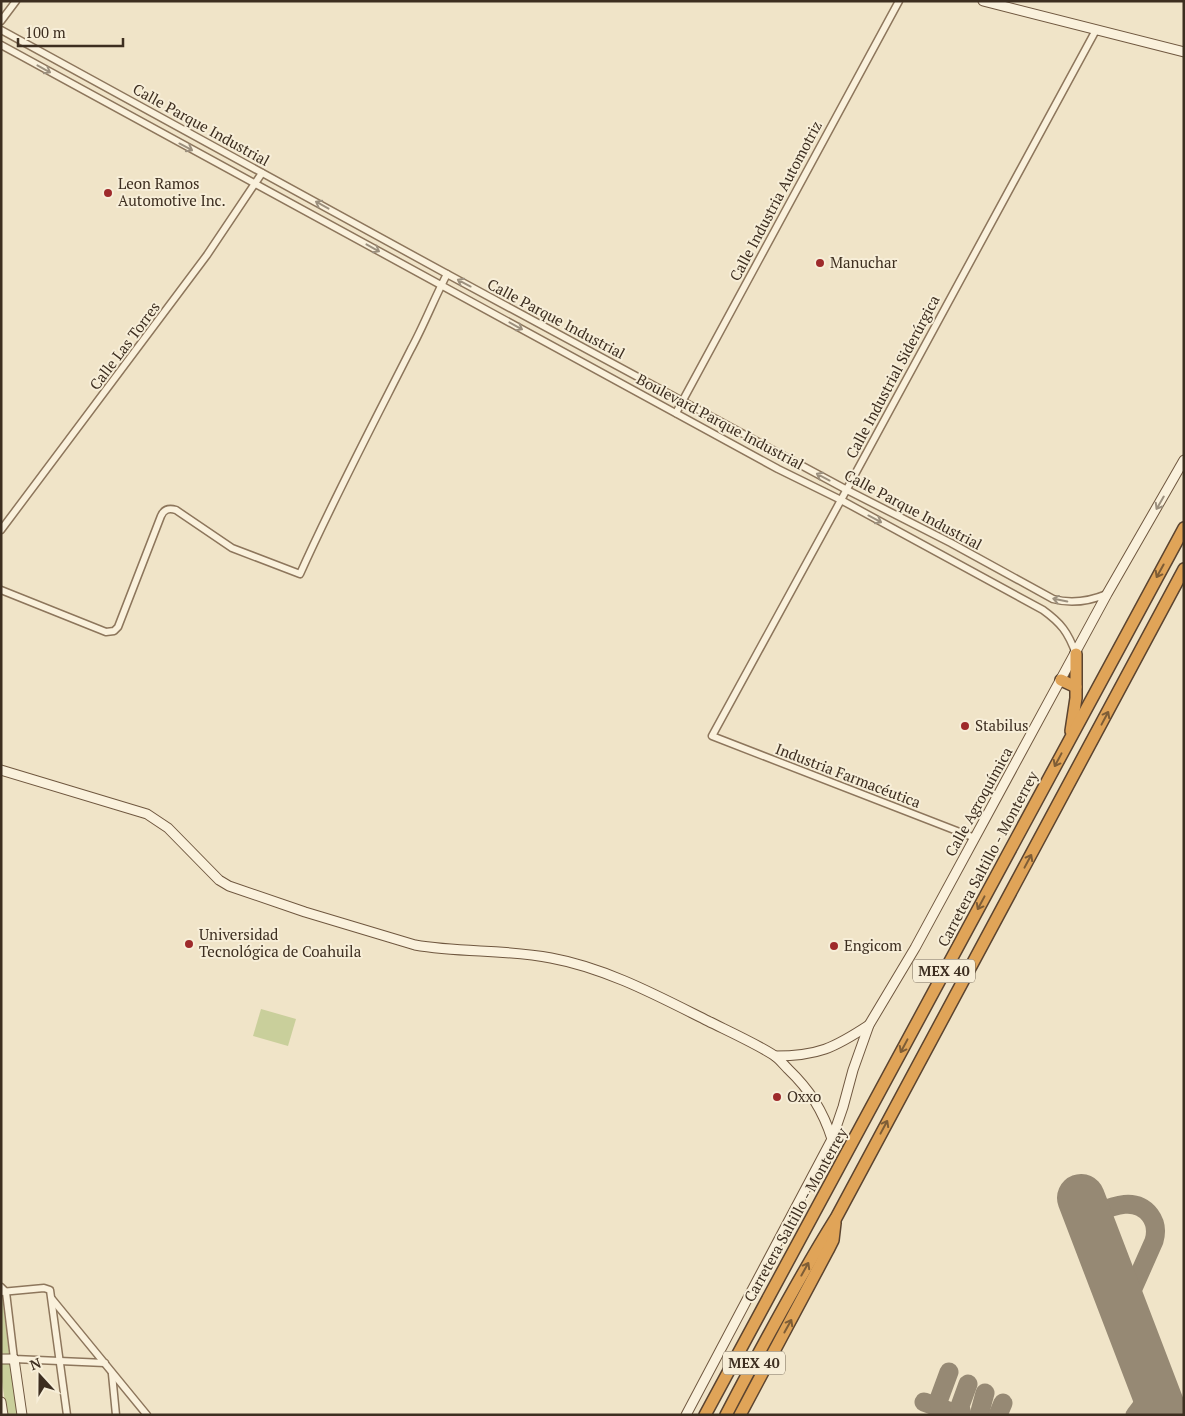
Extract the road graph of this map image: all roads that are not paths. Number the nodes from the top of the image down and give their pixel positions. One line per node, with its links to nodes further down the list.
1 (16, 1): 4 (street)
2 (898, 1): 16 (street, Calle Industria Automotriz)
3 (983, 1): 6 (street)
4 (1, 22)
5 (1, 30): 9 (street, Calle Parque Industrial)
6 (1096, 30): 8 (street); 19 (street, Calle Industrial Siderúrgica)
7 (1, 45): 10 (street, Calle Parque Industrial, one-way to 10)
8 (1184, 52)
9 (133, 102): 10 (street); 11 (street, Calle Parque Industrial)
10 (126, 114): 12 (street, Calle Parque Industrial, one-way to 12)
11 (262, 173): 12 (street, Calle Las Torres); 14 (street, Calle Parque Industrial, one-way to 11)
12 (255, 184): 13 (street, Calle Parque Industrial); 22 (street, Calle Las Torres)
13 (284, 200): 15 (street, Boulevard Parque Industrial, one-way to 15)
14 (447, 274): 15 (street); 16 (street, Calle Parque Industrial, one-way to 14)
15 (441, 285): 17 (street, Boulevard Parque Industrial, one-way to 17); 28 (street)
16 (682, 401): 17 (street, Calle Industria Automotriz); 19 (street, Calle Parque Industrial, one-way to 16)
17 (676, 413): 20 (street, Boulevard Parque Industrial)
18 (1184, 460): 30 (street, Calle Agroquímica, one-way to 30)
19 (847, 490): 20 (street, Calle Industrial Siderúrgica); 23 (street, Calle Parque Industrial)
20 (841, 500): 24 (street, Boulevard Parque Industrial, one-way to 24); 35 (street, Calle Industrial Siderúrgica)
21 (1184, 528): 36 (highway, Carretera Saltillo - Monterrey / MEX 40, one-way to 36)
22 (1, 530)
23 (951, 543): 24 (street); 25 (street, Calle Parque Industrial)
24 (944, 555): 27 (street, Boulevard Parque Industrial)
25 (996, 568): 27 (street); 29 (street, Calle Parque Industrial)
26 (1184, 569): 42 (highway, MEX 40, one-way to 26)
27 (988, 580): 31 (street, Boulevard Parque Industrial)
28 (1, 590)
29 (1040, 592): 30 (street, Calle Parque Industrial, one-way to 29); 31 (street)
30 (1107, 594): 32 (street, Calle Agroquímica)
31 (1033, 604): 32 (street, Boulevard Parque Industrial)
32 (1076, 654): 33 (street, Calle Agroquímica); 34 (highway)
33 (1061, 680): 34 (highway); 38 (street, Calle Agroquímica)
34 (1076, 687): 36 (highway)
35 (712, 736): 38 (street, Industria Farmacéutica)
36 (1070, 737): 45 (highway, Carretera Saltillo - Monterrey / MEX 40, one-way to 45)
37 (1, 770): 40 (street)
38 (975, 838): 39 (street, Calle Agroquímica)
39 (869, 1025): 40 (street); 41 (street, Calle Agroquímica)
40 (775, 1056): 41 (street)
41 (832, 1139): 57 (street, Calle Agroquímica)
42 (836, 1218): 60 (highway, MEX 40, one-way to 42); 61 (highway, one-way to 42)
43 (3, 1290): 44 (street); 47 (street)
44 (51, 1298): 48 (street); 49 (street)
45 (764, 1305): 58 (highway, Carretera Saltillo - Monterrey / MEX 40); 59 (highway)
46 (1, 1358): 47 (street)
47 (14, 1359): 48 (street); 53 (street)
48 (59, 1362): 49 (street); 54 (street)
49 (105, 1363): 50 (street)
50 (112, 1372): 55 (street); 56 (street)
51 (1, 1402): 52 (street)
52 (3, 1415)
53 (22, 1415)
54 (67, 1415)
55 (116, 1415)
56 (146, 1415)
57 (686, 1415)
58 (705, 1415)
59 (711, 1415)
60 (726, 1415)
61 (740, 1415)

